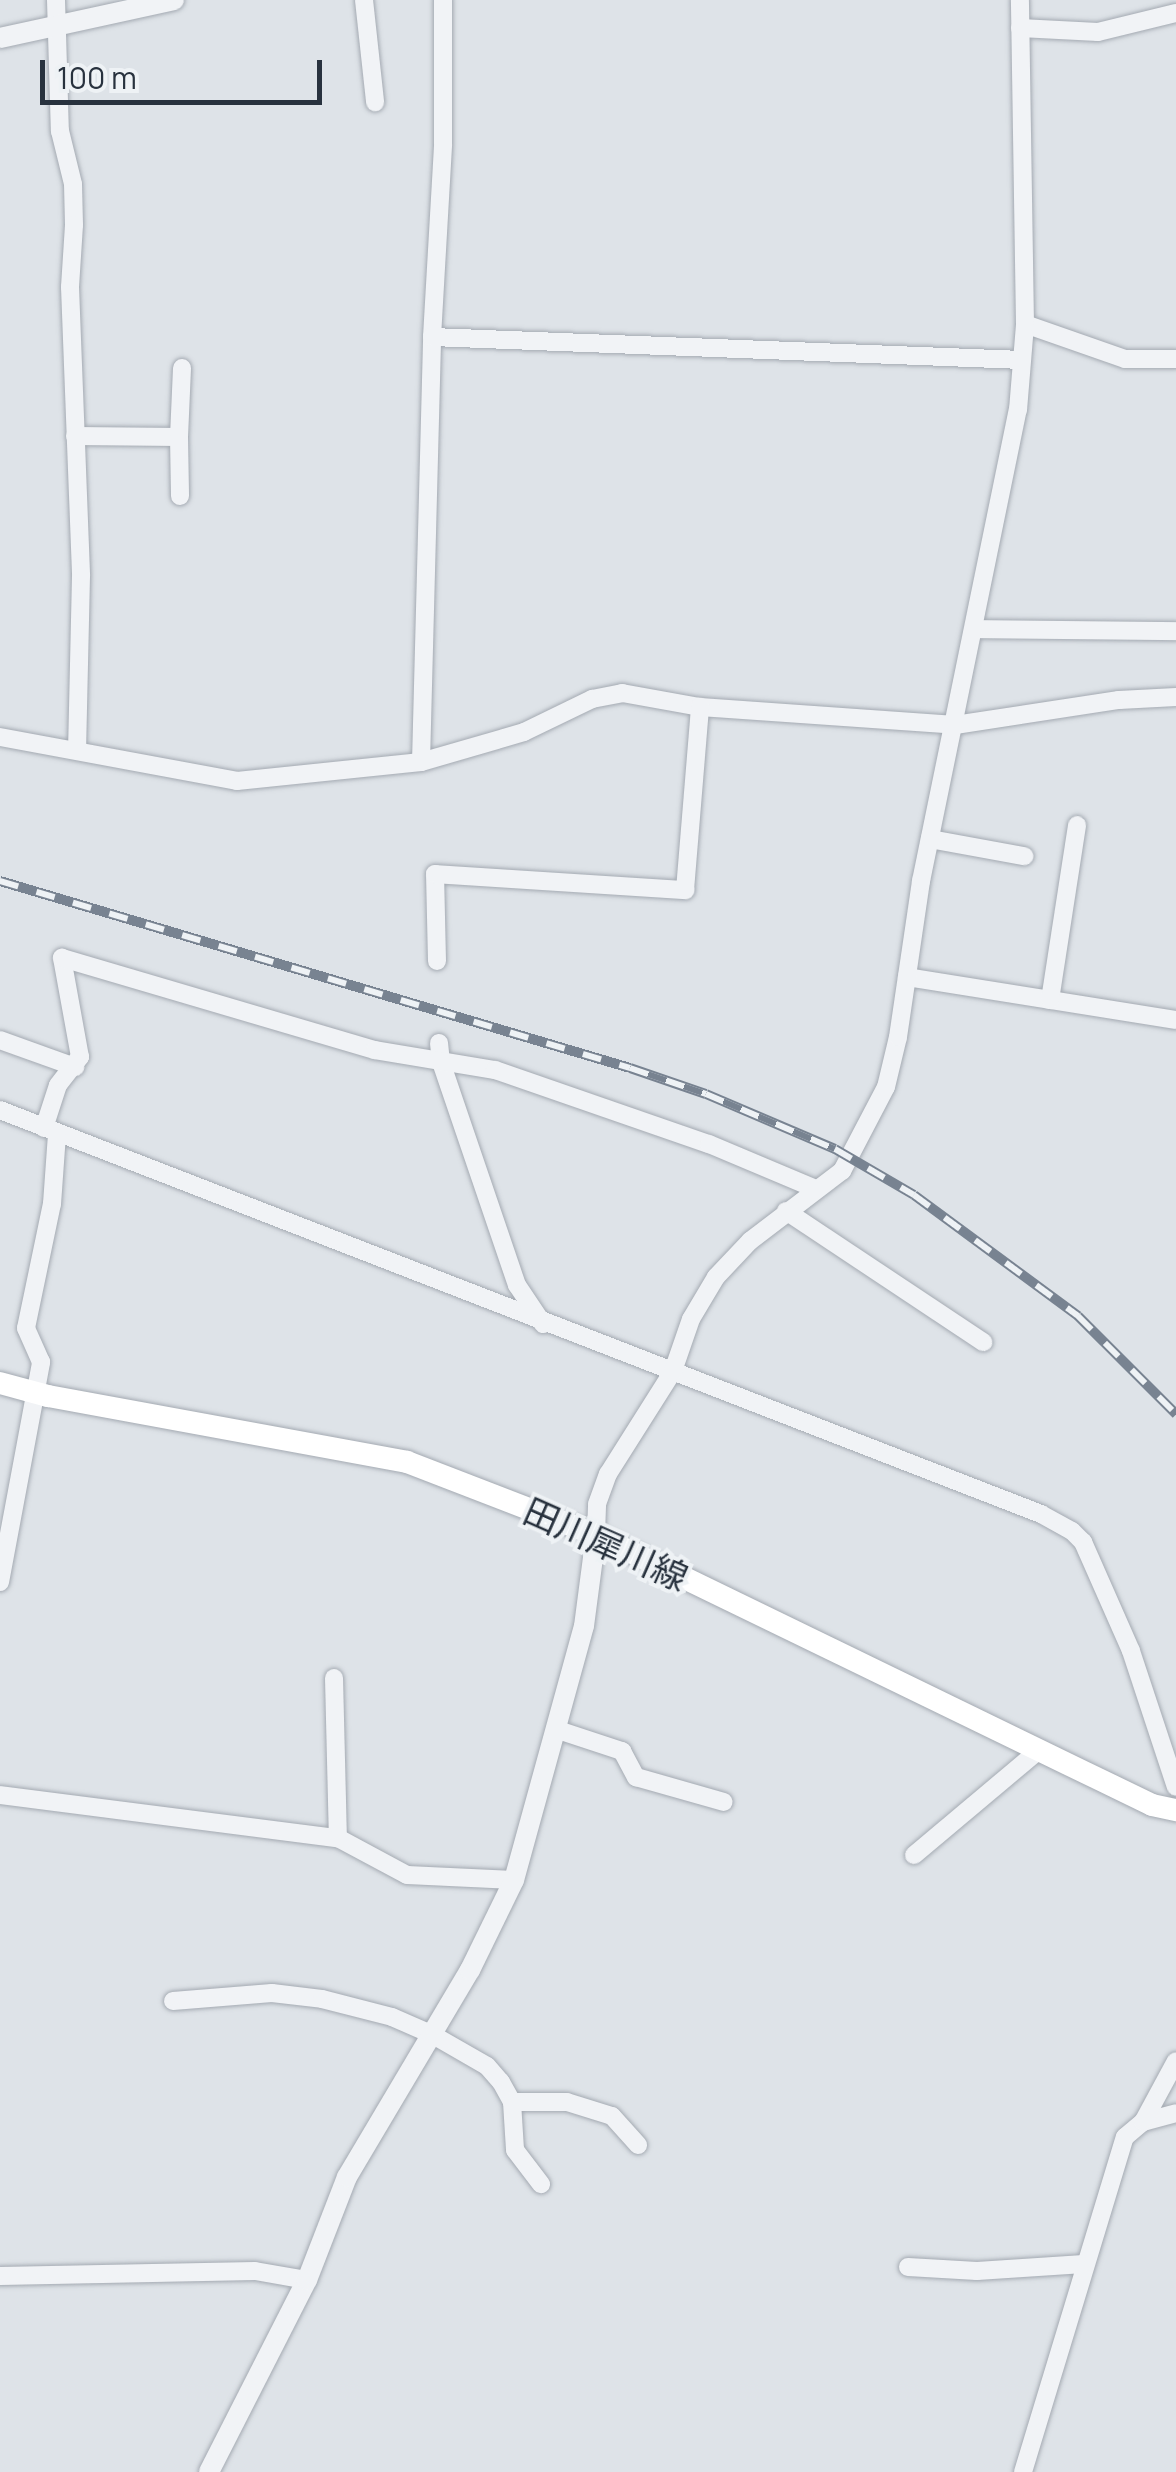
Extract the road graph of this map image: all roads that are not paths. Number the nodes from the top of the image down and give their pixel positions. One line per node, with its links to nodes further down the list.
1 (56, 0): 7 (street)
2 (174, 0): 7 (street)
3 (364, 0): 10 (street)
4 (443, 0): 12 (street)
5 (1020, 0): 8 (street)
6 (1176, 13): 8 (street)
7 (54, 26): 9 (street); 16 (street)
8 (1020, 28): 11 (street)
9 (0, 38)
10 (375, 102)
11 (1024, 324): 13 (street); 14 (street)
12 (432, 337): 14 (street); 26 (street)
13 (1176, 358)
14 (1022, 360): 19 (street)
15 (182, 368): 17 (street)
16 (76, 436): 17 (street); 25 (street)
17 (180, 437): 18 (street)
18 (180, 496)
19 (974, 629): 20 (street); 23 (street)
20 (1176, 632)
21 (1176, 697): 23 (street)
22 (700, 707): 23 (street); 26 (street); 30 (street)
23 (956, 726): 28 (street)
24 (0, 737): 25 (street)
25 (77, 750): 26 (street)
26 (421, 762)
27 (1078, 825): 32 (street)
28 (930, 839): 29 (street); 31 (street)
29 (1024, 856)
30 (436, 961)
31 (907, 977): 32 (street); 39 (street)
32 (1050, 1000): 33 (street)
33 (1176, 1020)
34 (0, 1040): 36 (street)
35 (440, 1052): 36 (street); 39 (street); 41 (street)
36 (75, 1067): 38 (street)
37 (0, 1110): 38 (street)
38 (50, 1131): 41 (street); 45 (street)
39 (816, 1189): 40 (street)
40 (786, 1211): 42 (street); 43 (street)
41 (543, 1324): 43 (street)
42 (983, 1342)
43 (673, 1371): 46 (street); 51 (street)
44 (0, 1383): 45 (main road, 田川犀川線)
45 (34, 1392): 46 (main road, 田川犀川線); 47 (street)
46 (596, 1535): 49 (street); 50 (main road, 田川犀川線)
47 (0, 1582)
48 (334, 1678): 55 (street)
49 (555, 1729): 53 (street); 57 (street)
50 (1039, 1750): 54 (main road, 田川犀川線); 56 (street)
51 (1176, 1787)
52 (0, 1795): 55 (street)
53 (724, 1802)
54 (1176, 1810)
55 (338, 1838): 57 (street)
56 (914, 1855)
57 (514, 1880): 59 (street)
58 (173, 2001): 59 (street)
59 (433, 2035): 61 (street); 69 (street)
60 (1176, 2061): 63 (street)
61 (512, 2102): 64 (street); 65 (street)
62 (1176, 2112): 63 (street)
63 (1143, 2122): 66 (street)
64 (638, 2145)
65 (542, 2184)
66 (1084, 2264): 67 (street); 71 (street)
67 (908, 2267)
68 (0, 2276): 69 (street)
69 (308, 2280): 70 (street)
70 (210, 2472)
71 (1024, 2472)

